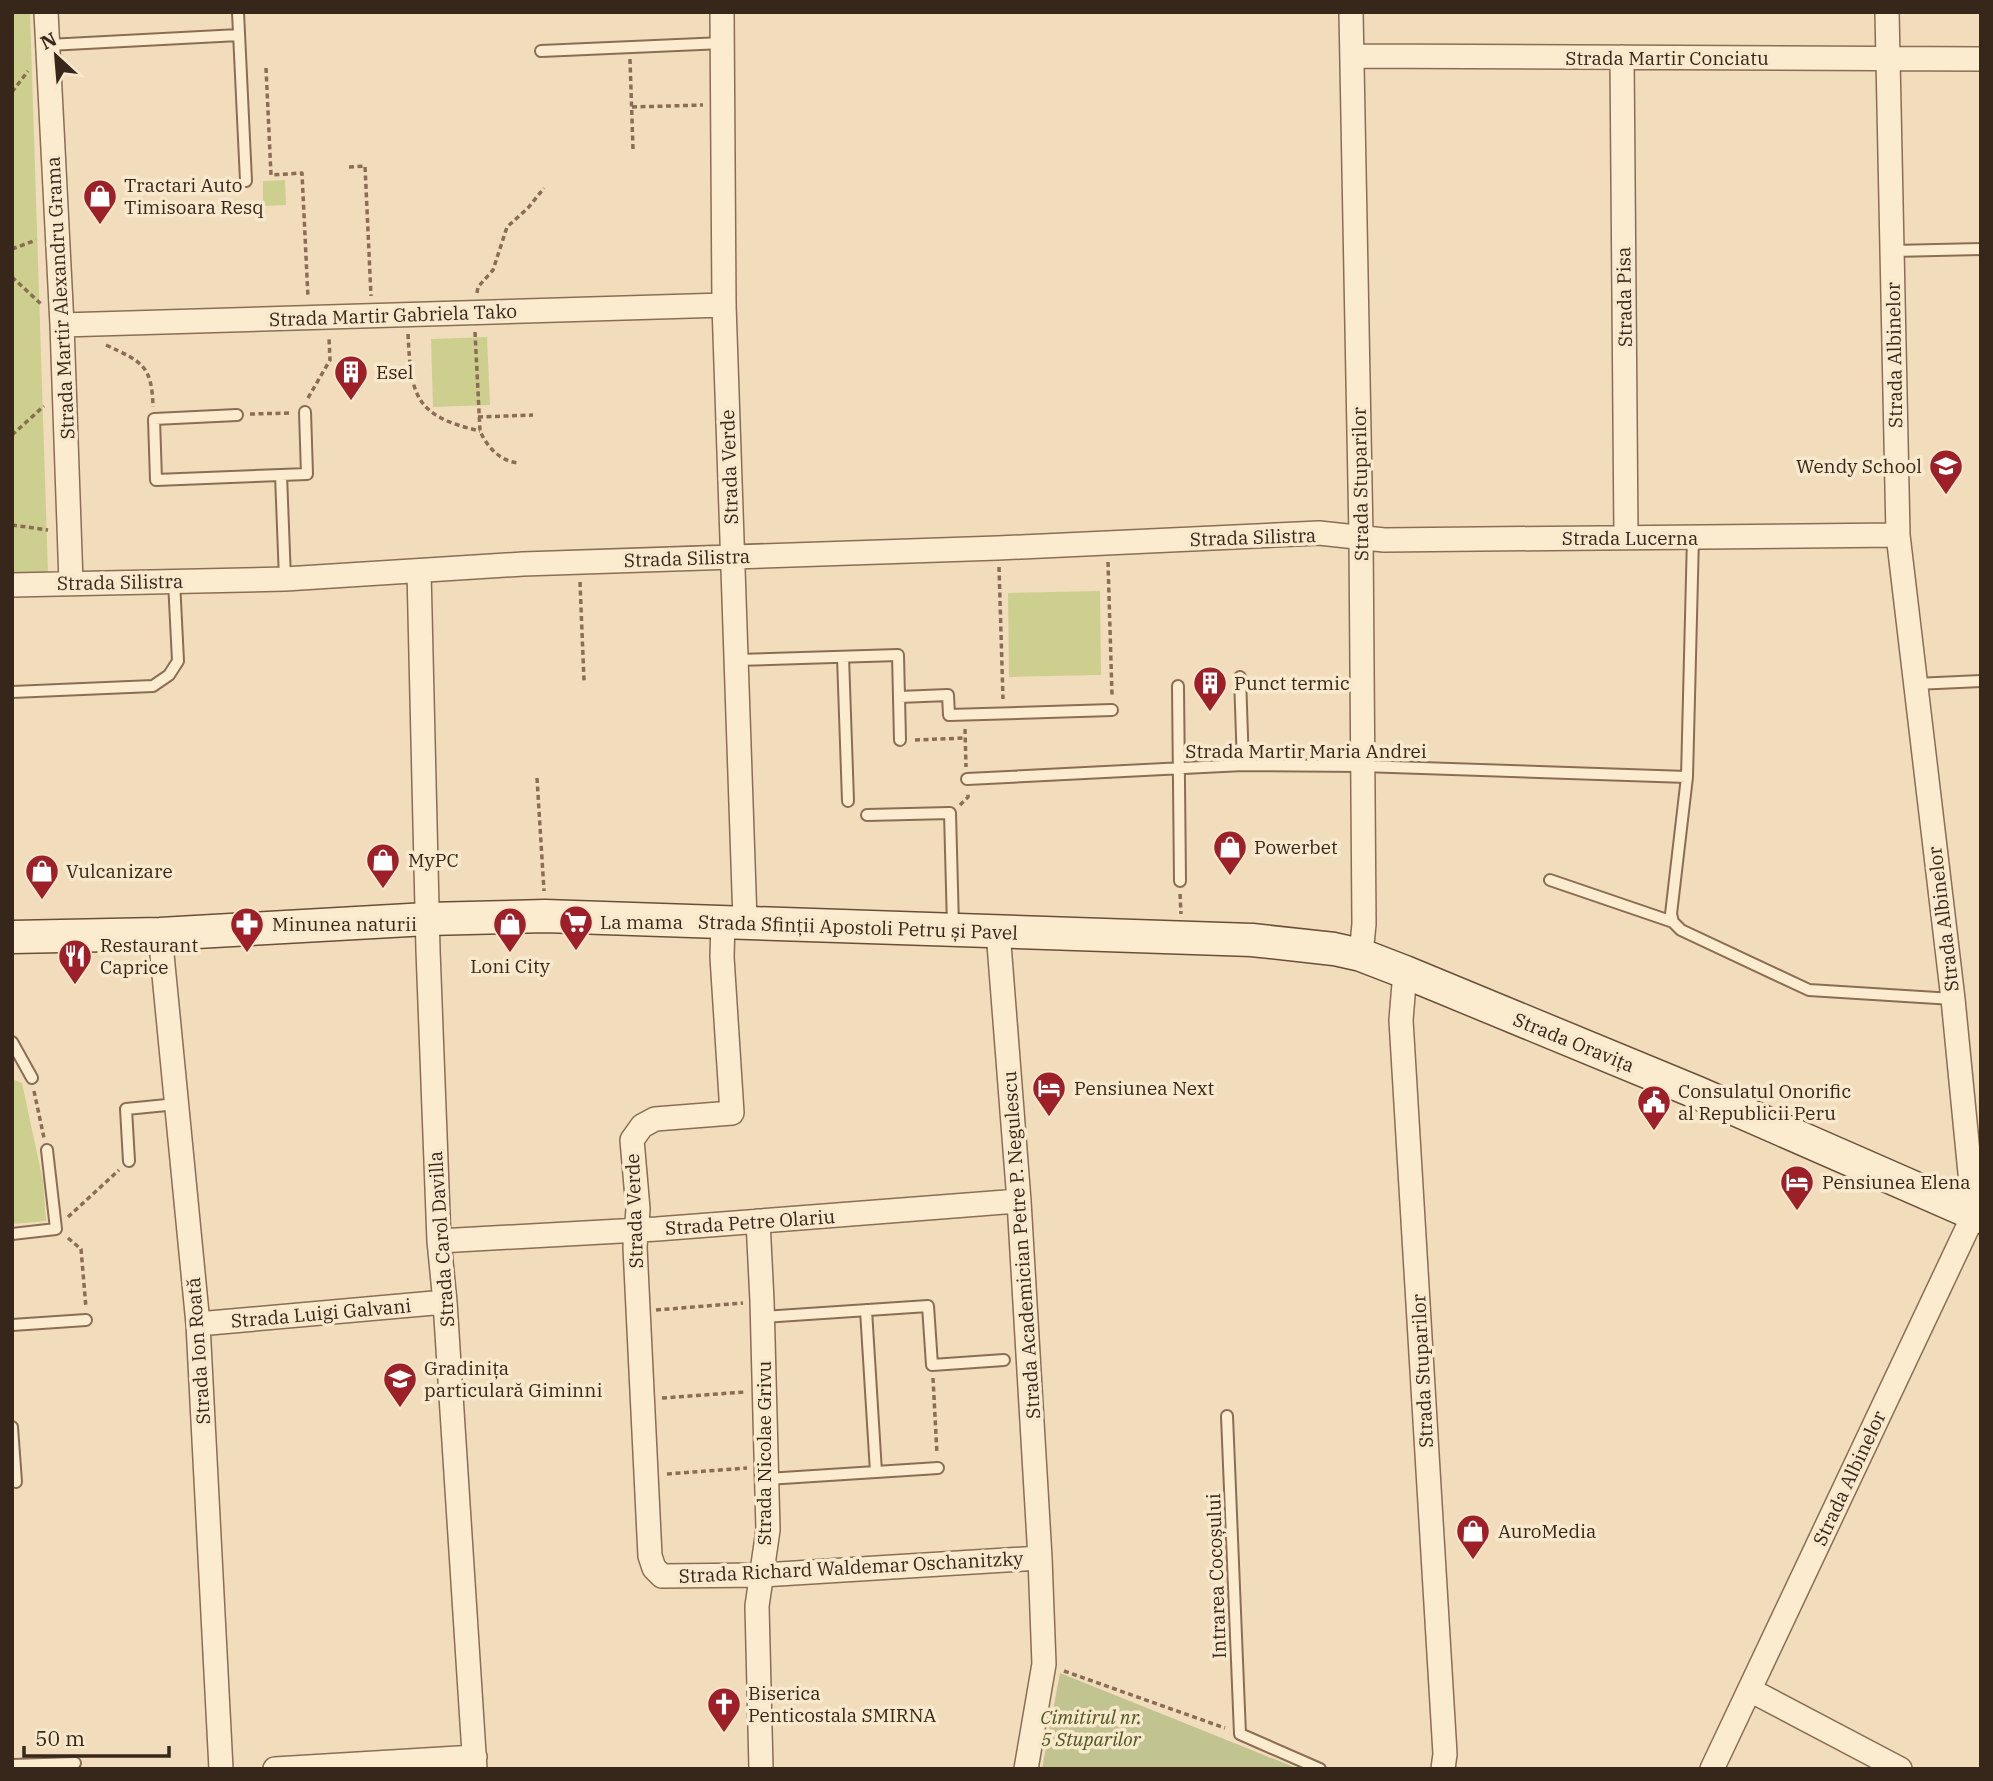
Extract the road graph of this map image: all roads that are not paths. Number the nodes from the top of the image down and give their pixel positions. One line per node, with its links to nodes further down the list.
1 (47, 12): 8 (street, Strada Martir Alexandru Grama)
2 (238, 12): 6 (lane)
3 (722, 12): 7 (street, Strada Verde)
4 (1351, 12): 10 (street, Strada Stuparilor)
5 (1887, 12): 12 (street, Strada Albinelor)
6 (239, 35): 8 (lane); 14 (lane)
7 (723, 43): 9 (lane); 17 (street, Strada Verde)
8 (48, 46): 18 (street, Strada Martir Alexandru Grama)
9 (541, 51)
10 (1353, 56): 11 (street, Strada Martir Conciatu); 23 (street, Strada Stuparilor)
11 (1622, 57): 12 (street, Strada Martir Conciatu); 24 (street, Strada Pisa)
12 (1888, 59): 13 (street, Strada Martir Conciatu); 16 (street, Strada Albinelor)
13 (1981, 59)
14 (246, 181)
15 (1981, 249): 16 (lane)
16 (1892, 251): 22 (street, Strada Albinelor)
17 (724, 305): 18 (street, Strada Martir Gabriela Tako); 26 (street, Strada Verde)
18 (62, 325): 30 (street, Strada Martir Alexandru Grama)
19 (305, 412): 21 (lane)
20 (237, 415): 21 (lane)
21 (281, 475): 28 (lane)
22 (1898, 535): 25 (street, Strada Lucerna); 36 (street, Strada Albinelor)
23 (1361, 537): 24 (street, Strada Lucerna); 26 (street, Strada Silistra); 43 (street, Strada Stuparilor)
24 (1626, 537): 25 (street, Strada Lucerna)
25 (1693, 537): 45 (lane)
26 (733, 557): 27 (street, Strada Silistra); 33 (street, Strada Verde)
27 (419, 571): 28 (street, Strada Silistra); 51 (street, Strada Carol Davilla)
28 (285, 579): 29 (street, Strada Silistra)
29 (174, 581): 30 (street, Strada Silistra); 38 (lane)
30 (71, 583): 31 (street, Strada Silistra)
31 (12, 585)
32 (843, 657): 33 (lane); 39 (lane); 47 (lane)
33 (736, 660): 52 (street, Strada Verde)
34 (1240, 677): 42 (lane)
35 (1981, 681): 36 (lane)
36 (1915, 684): 60 (street, Strada Albinelor)
37 (1178, 686): 44 (lane)
38 (12, 692)
39 (899, 697): 40 (lane); 41 (lane)
40 (1112, 710)
41 (900, 740)
42 (1242, 765): 43 (lane, Strada Martir Maria Andrei); 44 (lane, Strada Martir Maria Andrei)
43 (1362, 766): 45 (lane, Strada Martir Maria Andrei); 58 (street, Strada Stuparilor)
44 (1179, 768): 46 (lane, Strada Martir Maria Andrei); 50 (lane)
45 (1687, 777): 53 (lane)
46 (967, 779)
47 (848, 801)
48 (867, 815): 54 (lane)
49 (1550, 880): 53 (lane)
50 (1180, 881)
51 (427, 919): 52 (main road, Strada Sfinții Apostoli Petru și Pavel); 56 (main road, Strada Sfinții Apostoli Petru și Pavel); 71 (street, Strada Carol Davilla)
52 (734, 922): 54 (main road, Strada Sfinții Apostoli Petru și Pavel); 69 (street, Strada Verde)
53 (1672, 922): 60 (lane)
54 (953, 929): 55 (main road, Strada Sfinții Apostoli Petru și Pavel)
55 (998, 931): 58 (main road, Strada Sfinții Apostoli Petru și Pavel); 66 (street, Strada Academician Petre P. Negulescu)
56 (160, 934): 57 (main road, Strada Sfinții Apostoli Petru și Pavel); 63 (street, Strada Ion Roată)
57 (12, 937)
58 (1361, 955): 59 (main road, Strada Sfinții Apostoli Petru și Pavel)
59 (1405, 972): 67 (main road, Strada Oravița); 97 (street, Strada Stuparilor)
60 (1952, 999): 67 (street, Strada Albinelor)
61 (12, 1041): 62 (lane)
62 (32, 1078)
63 (177, 1104): 65 (lane); 76 (street, Strada Ion Roată)
64 (47, 1150): 70 (lane)
65 (129, 1161)
66 (1019, 1201): 68 (street, Strada Petre Olariu); 85 (street, Strada Academician Petre P. Negulescu)
67 (1978, 1213): 88 (street, Strada Albinelor)
68 (758, 1221): 69 (street, Strada Petre Olariu); 73 (street, Strada Nicolae Grivu)
69 (636, 1230): 71 (street, Strada Petre Olariu); 87 (street, Strada Verde)
70 (12, 1234)
71 (439, 1241): 72 (street, Strada Carol Davilla)
72 (445, 1302): 76 (street, Strada Luigi Galvani); 90 (street, Strada Carol Davilla)
73 (762, 1309): 74 (lane); 83 (street, Strada Nicolae Grivu)
74 (866, 1310): 78 (lane); 82 (lane)
75 (86, 1320): 77 (lane)
76 (198, 1324): 92 (street, Strada Ion Roată)
77 (12, 1325)
78 (1004, 1360)
79 (1227, 1416): 96 (lane, Intrarea Cocoșului)
80 (12, 1427): 84 (lane)
81 (938, 1468): 82 (lane)
82 (876, 1472): 83 (lane)
83 (766, 1473): 86 (street, Strada Nicolae Grivu)
84 (16, 1482)
85 (1040, 1558): 86 (street, Strada Richard Waldemar Oschanitzky); 95 (street, Strada Academician Petre P. Negulescu)
86 (762, 1575): 87 (street, Strada Richard Waldemar Oschanitzky); 94 (street, Strada Nicolae Grivu)
87 (662, 1576)
88 (1750, 1690): 98 (street, Strada Albinelor); 99 (street)
89 (75, 1763): 91 (lane)
90 (475, 1763): 93 (street)
91 (12, 1765)
92 (221, 1769)
93 (275, 1769)
94 (761, 1769)
95 (1026, 1769)
96 (1320, 1769)
97 (1443, 1769)
98 (1712, 1769)
99 (1900, 1769)

